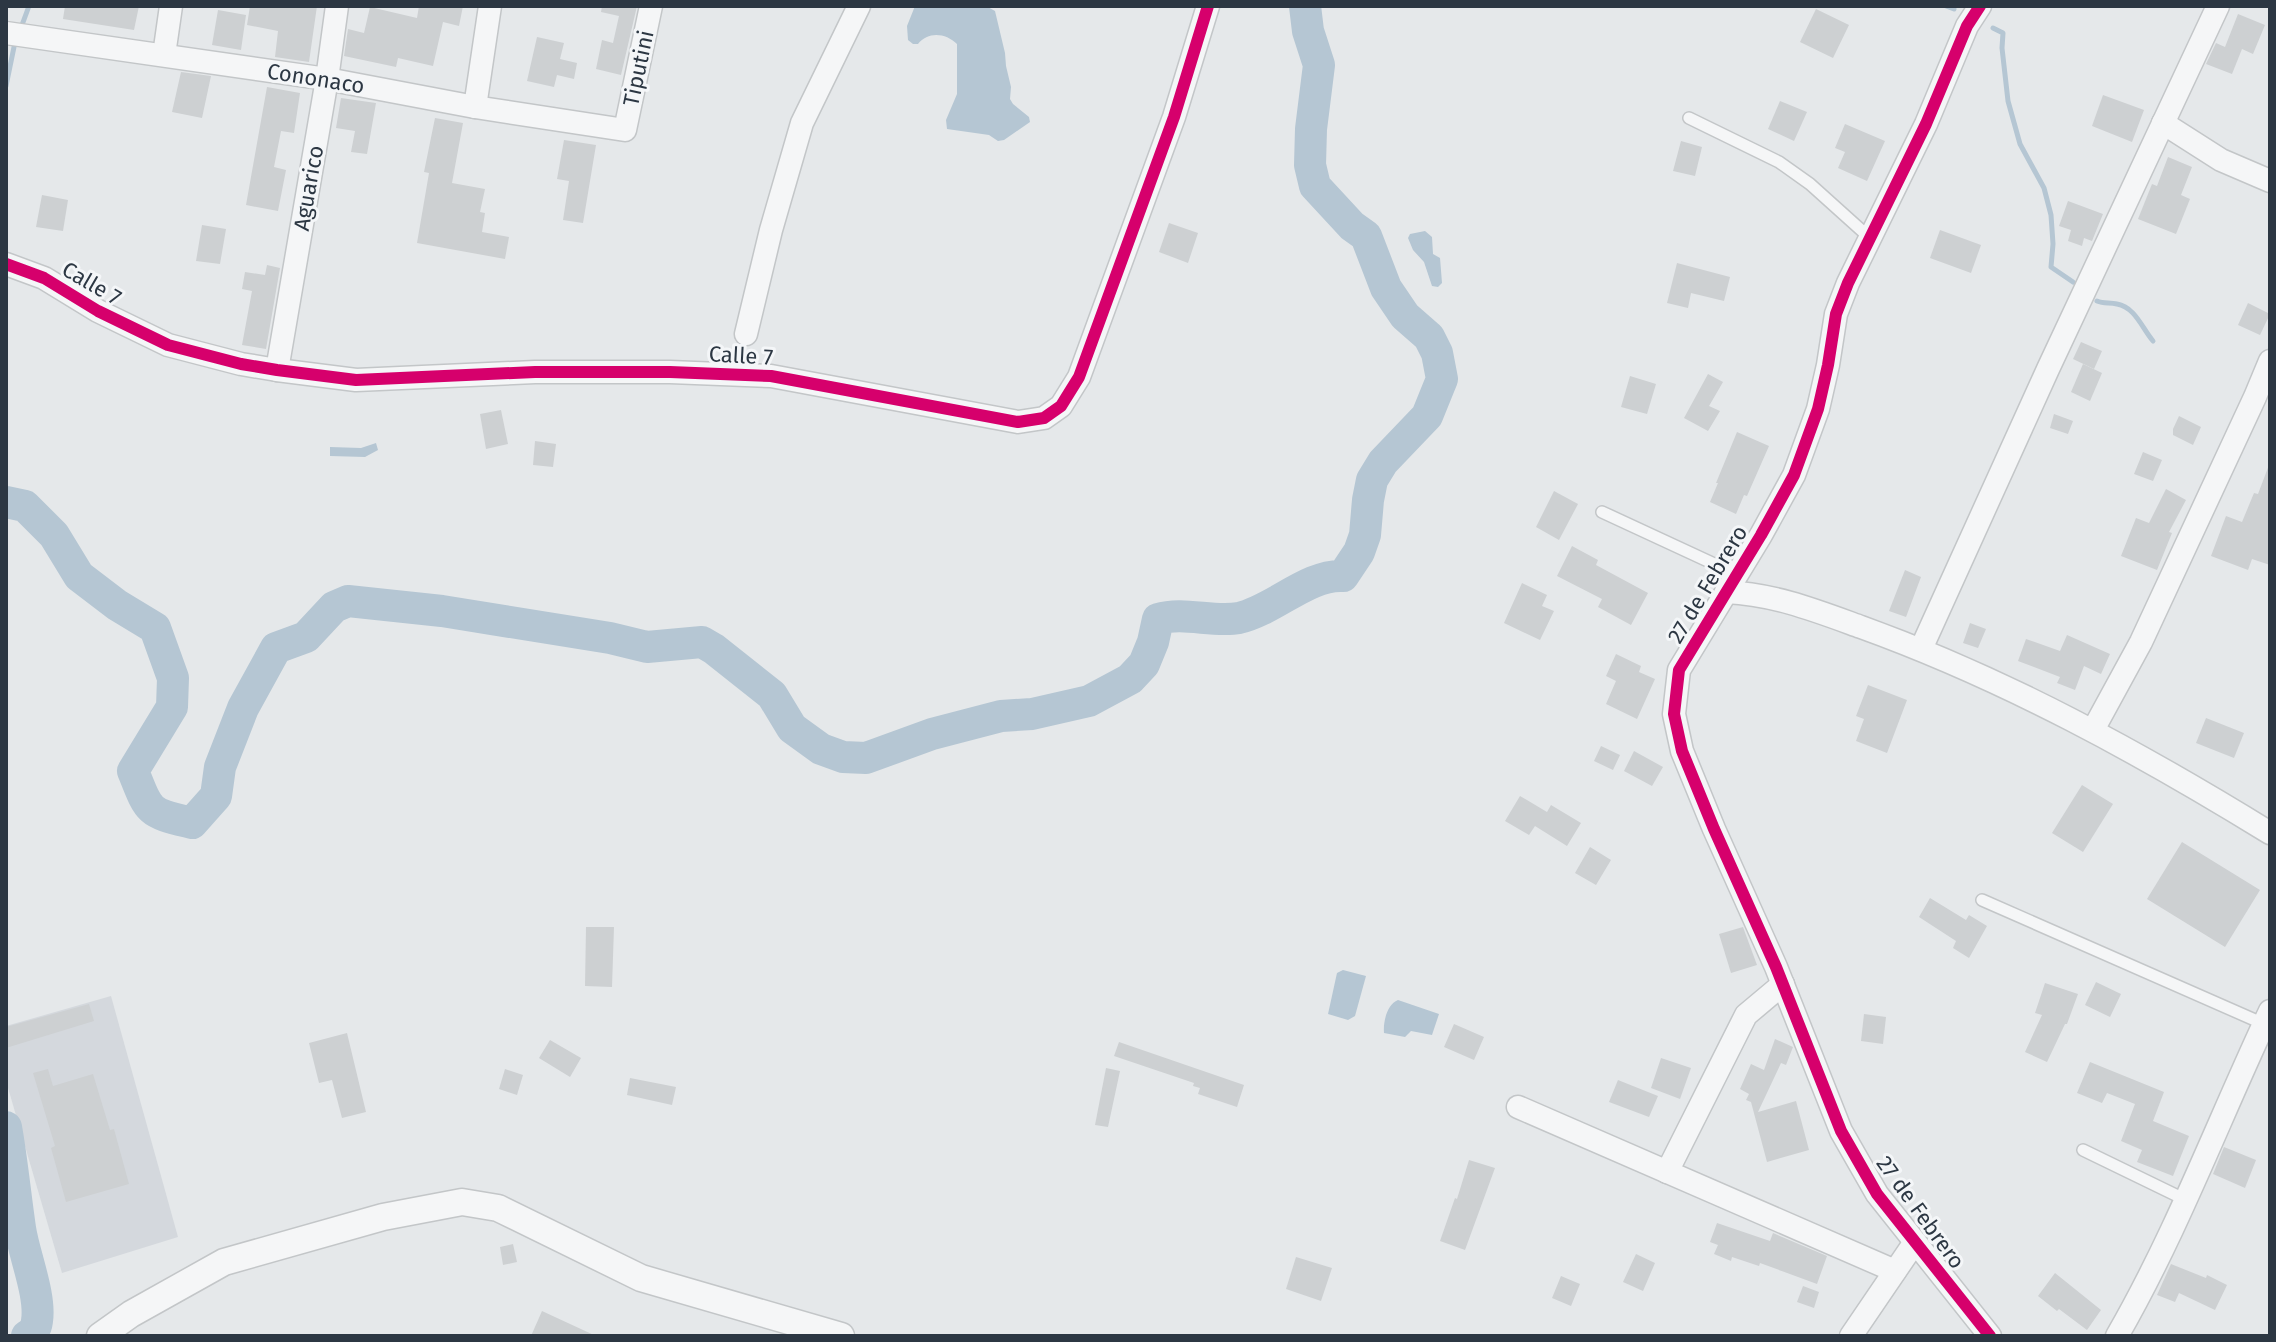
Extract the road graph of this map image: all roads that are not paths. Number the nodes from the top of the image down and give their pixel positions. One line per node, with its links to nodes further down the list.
1 (171, 6): 10 (street)
2 (337, 6): 11 (street, Aguarico)
3 (490, 6): 12 (street)
4 (651, 6): 15 (street, Tiputini)
5 (859, 6): 19 (street)
6 (1208, 6): 21 (street, Calle 7)
7 (1980, 6): 17 (street, 27 de Febrero)
8 (2218, 6): 14 (street)
9 (6, 33): 10 (street, Cononaco)
10 (164, 55): 11 (street, Cononaco)
11 (327, 79): 12 (street, Cononaco); 21 (street, Aguarico)
12 (475, 107): 15 (street, Cononaco)
13 (1689, 118): 17 (lane)
14 (2163, 123): 16 (street); 24 (street)
15 (625, 130)
16 (2270, 181)
17 (1871, 239): 23 (street, 27 de Febrero)
18 (6, 264): 21 (street, Calle 7)
19 (746, 334)
20 (2270, 361): 25 (street)
21 (277, 370)
22 (1602, 512): 23 (lane)
23 (1732, 584): 24 (street); 28 (street, 27 de Febrero)
24 (1921, 649): 25 (street)
25 (2093, 730): 26 (street)
26 (2270, 833)
27 (1982, 900): 29 (lane)
28 (1783, 984): 32 (street); 34 (street, 27 de Febrero)
29 (2267, 1017): 33 (street)
30 (1518, 1107): 32 (street)
31 (2083, 1150): 33 (lane)
32 (1667, 1172): 35 (street)
33 (2186, 1200): 40 (street)
34 (1915, 1242): 35 (street); 39 (street, 27 de Febrero)
35 (1895, 1271): 38 (street)
36 (100, 1336): 37 (street)
37 (841, 1336)
38 (1851, 1336)
39 (1990, 1336)
40 (2117, 1336)

